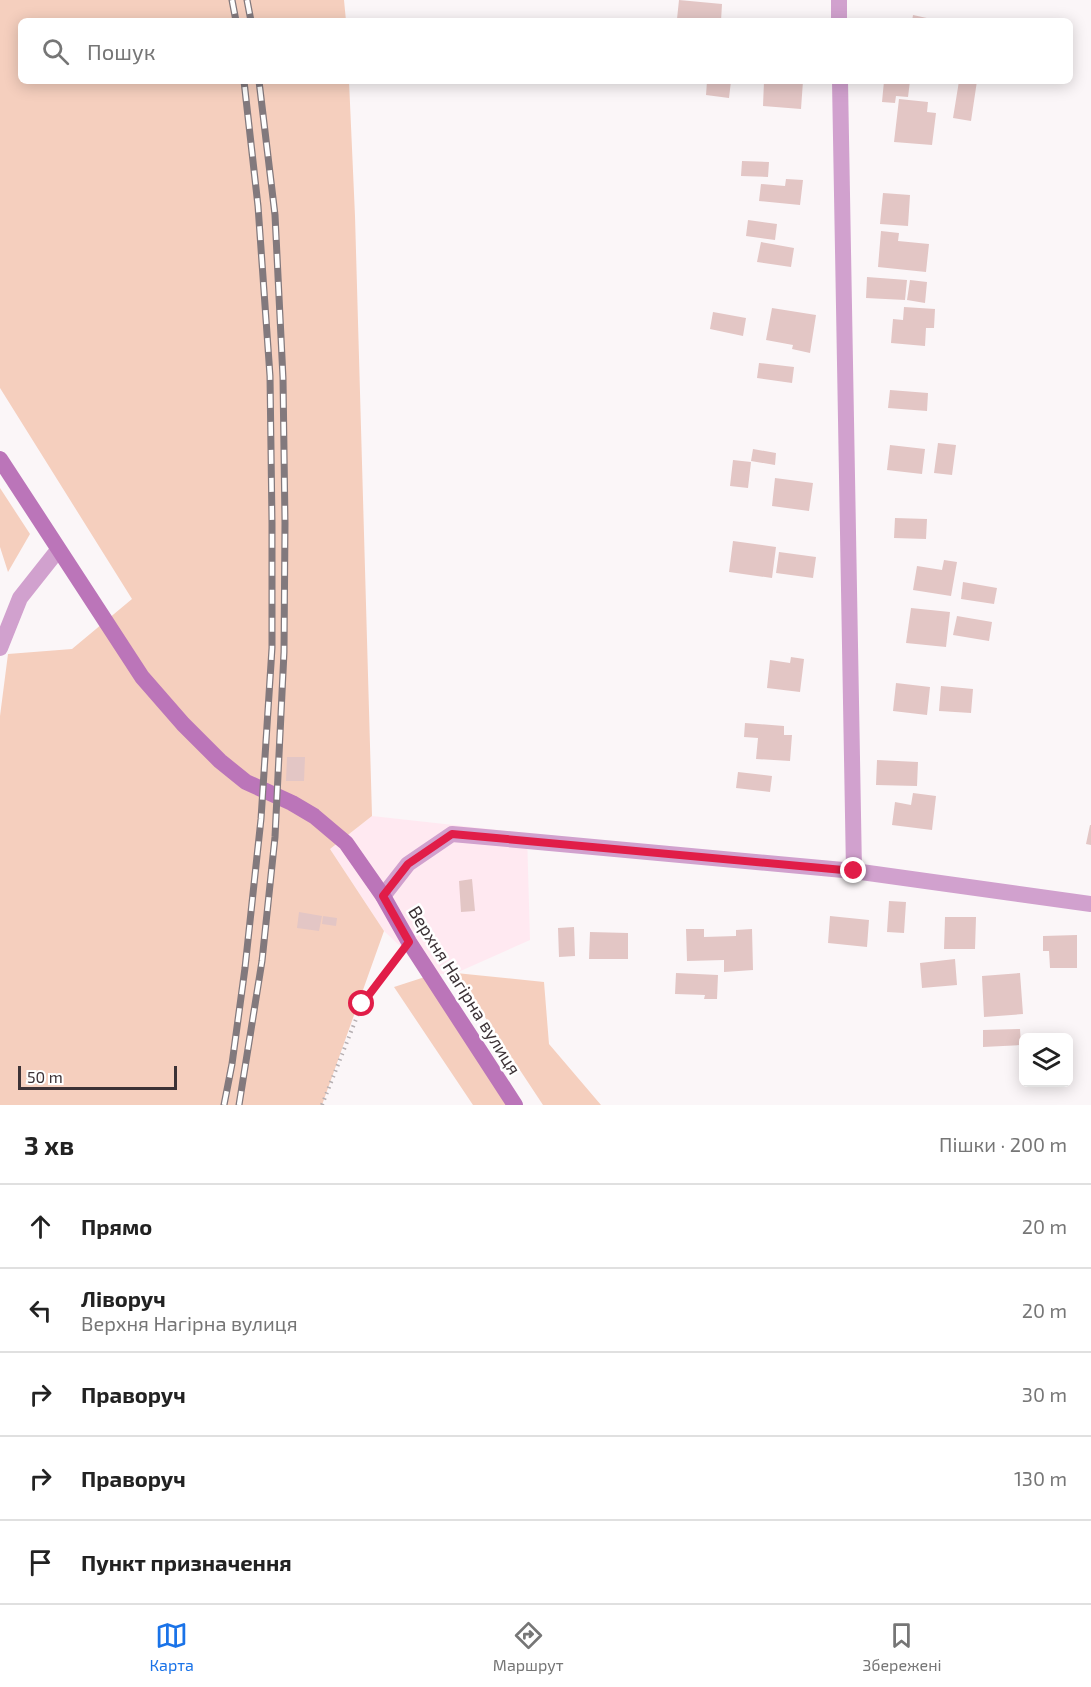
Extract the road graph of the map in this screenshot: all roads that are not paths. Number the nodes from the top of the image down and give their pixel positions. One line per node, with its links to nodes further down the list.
1 (839, 0): 2 (street)
2 (839, 18)
3 (840, 84): 7 (street)
4 (0, 459): 5 (main road, Верхня Нагірна вулиця)
5 (58, 550): 6 (street); 8 (main road, Верхня Нагірна вулиця)
6 (0, 648)
7 (854, 871): 8 (street); 9 (street)
8 (383, 896): 10 (main road, Верхня Нагірна вулиця)
9 (1091, 904)
10 (515, 1105)

